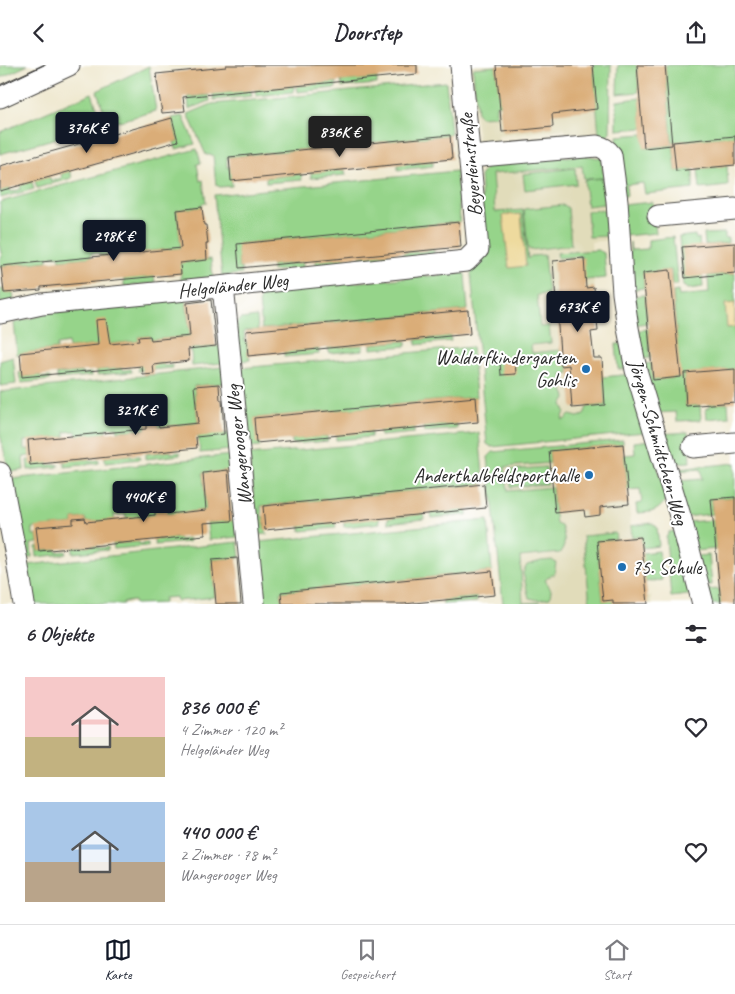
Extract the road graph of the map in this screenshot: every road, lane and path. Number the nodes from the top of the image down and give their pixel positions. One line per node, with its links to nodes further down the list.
1 (69, 65): 3 (street)
2 (461, 65): 4 (street, Beyerleinstraße)
3 (0, 97)
4 (469, 157): 7 (street, Beyerleinstraße); 15 (street, Jörgen-Schmidtchen-Weg)
5 (735, 209): 6 (street)
6 (658, 216)
7 (466, 261): 8 (street, Helgoländer Weg)
8 (218, 287): 9 (street, Helgoländer Weg); 14 (street, Wangerooger Weg)
9 (0, 313)
10 (735, 443): 11 (street)
11 (693, 447)
12 (0, 473): 13 (street)
13 (24, 604)
14 (254, 604)
15 (703, 604)

